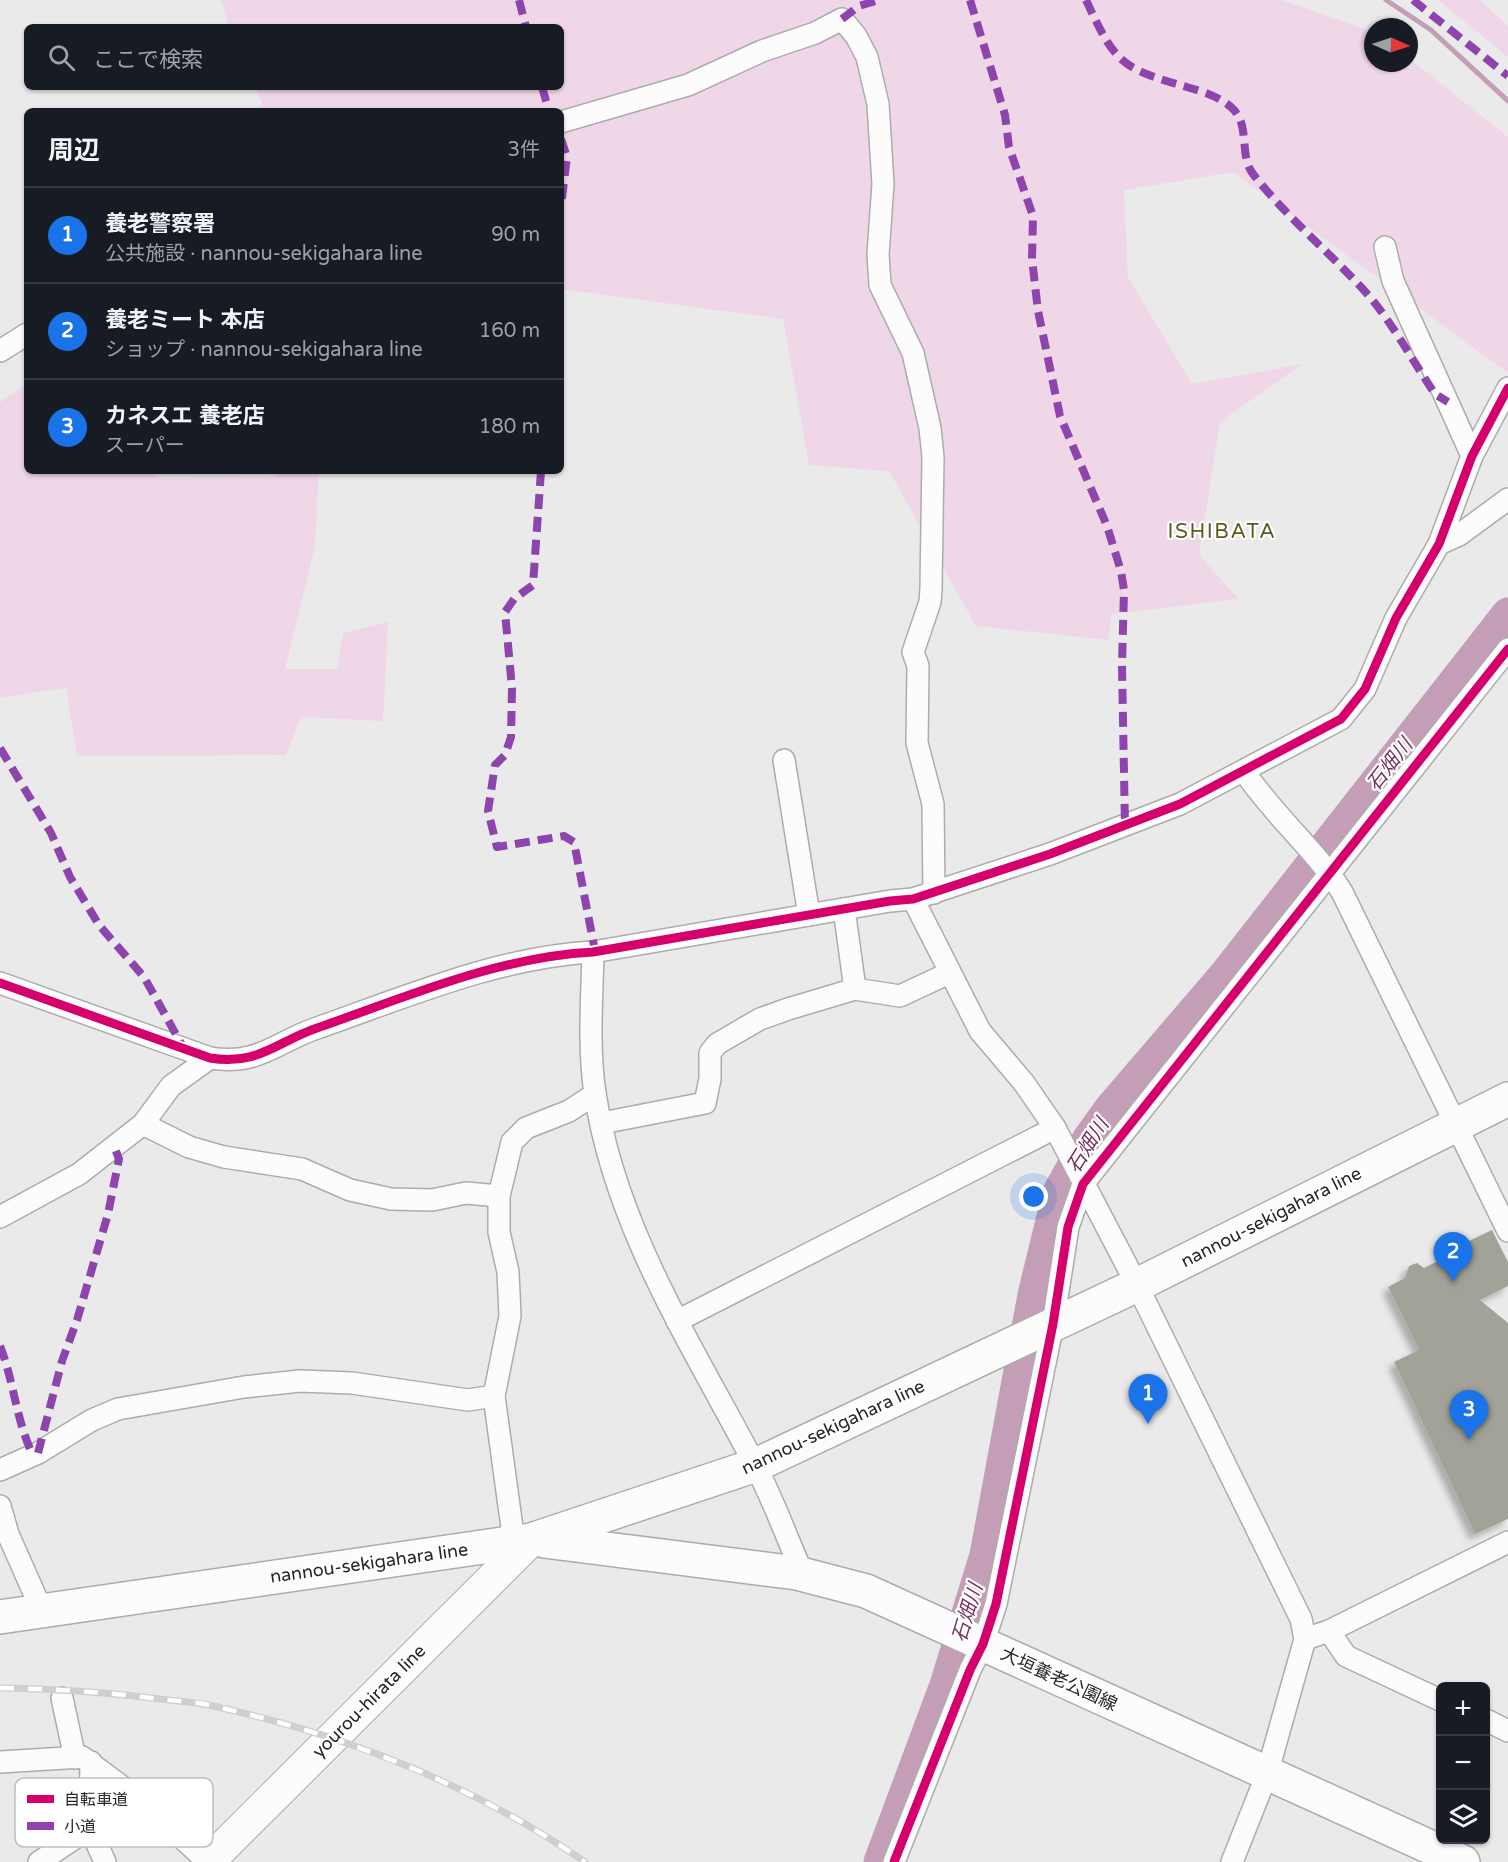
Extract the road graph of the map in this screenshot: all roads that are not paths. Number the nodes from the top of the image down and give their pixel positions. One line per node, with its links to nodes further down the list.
1 (564, 121): 13 (street)
2 (1385, 247): 6 (street)
3 (24, 336): 4 (street)
4 (0, 351)
5 (1508, 388): 6 (street)
6 (1472, 456): 8 (street)
7 (1508, 499): 8 (street)
8 (1439, 544): 11 (street)
9 (1508, 649): 12 (street)
10 (784, 760): 16 (street)
11 (1244, 771): 12 (street); 13 (street)
12 (1326, 869): 26 (street); 28 (street)
13 (934, 892): 14 (street)
14 (913, 899): 15 (street); 18 (street)
15 (844, 909): 16 (street); 20 (street)
16 (809, 915): 17 (street)
17 (593, 952): 21 (street); 22 (street)
18 (949, 973): 20 (street); 27 (street)
19 (0, 983): 21 (street)
20 (855, 988): 24 (street)
21 (210, 1058): 25 (street)
22 (595, 1094): 24 (street); 29 (street)
23 (1508, 1099): 26 (main road, nannou-sekigahara line)
24 (602, 1123): 33 (street)
25 (142, 1124): 29 (street); 30 (street)
26 (1455, 1125): 31 (street); 32 (main road, nannou-sekigahara line)
27 (1055, 1128): 28 (street); 33 (street)
28 (1081, 1180): 32 (street); 34 (street)
29 (499, 1196): 35 (street)
30 (0, 1217)
31 (1508, 1231)
32 (1137, 1285): 34 (main road, nannou-sekigahara line); 46 (street)
33 (677, 1321): 36 (street)
34 (1049, 1326): 36 (main road, nannou-sekigahara line); 45 (street)
35 (494, 1396): 37 (street); 39 (street)
36 (756, 1466): 39 (main road, nannou-sekigahara line); 41 (street)
37 (0, 1470)
38 (0, 1506): 42 (street)
39 (522, 1541): 41 (main road, 大垣養老公園線); 42 (main road, nannou-sekigahara line); 61 (main road, yourou-hirata line)
40 (1508, 1542): 44 (street)
41 (797, 1573): 45 (main road, 大垣養老公園線)
42 (42, 1611): 43 (main road, nannou-sekigahara line)
43 (0, 1617)
44 (1329, 1631): 46 (street); 48 (street)
45 (972, 1639): 53 (main road, 大垣養老公園線); 62 (street)
46 (1305, 1639): 53 (street)
47 (62, 1698): 51 (street)
48 (1436, 1698)
49 (1490, 1722): 50 (street)
50 (1508, 1731)
51 (83, 1760): 52 (street); 54 (street); 55 (street)
52 (0, 1762)
53 (1267, 1774): 63 (street); 64 (main road, 大垣養老公園線)
54 (85, 1778)
55 (109, 1778)
56 (62, 1847): 59 (street)
57 (98, 1847): 60 (street)
58 (192, 1847): 61 (street)
59 (39, 1862)
60 (105, 1862)
61 (208, 1862)
62 (894, 1862)
63 (1232, 1862)
64 (1463, 1862)

